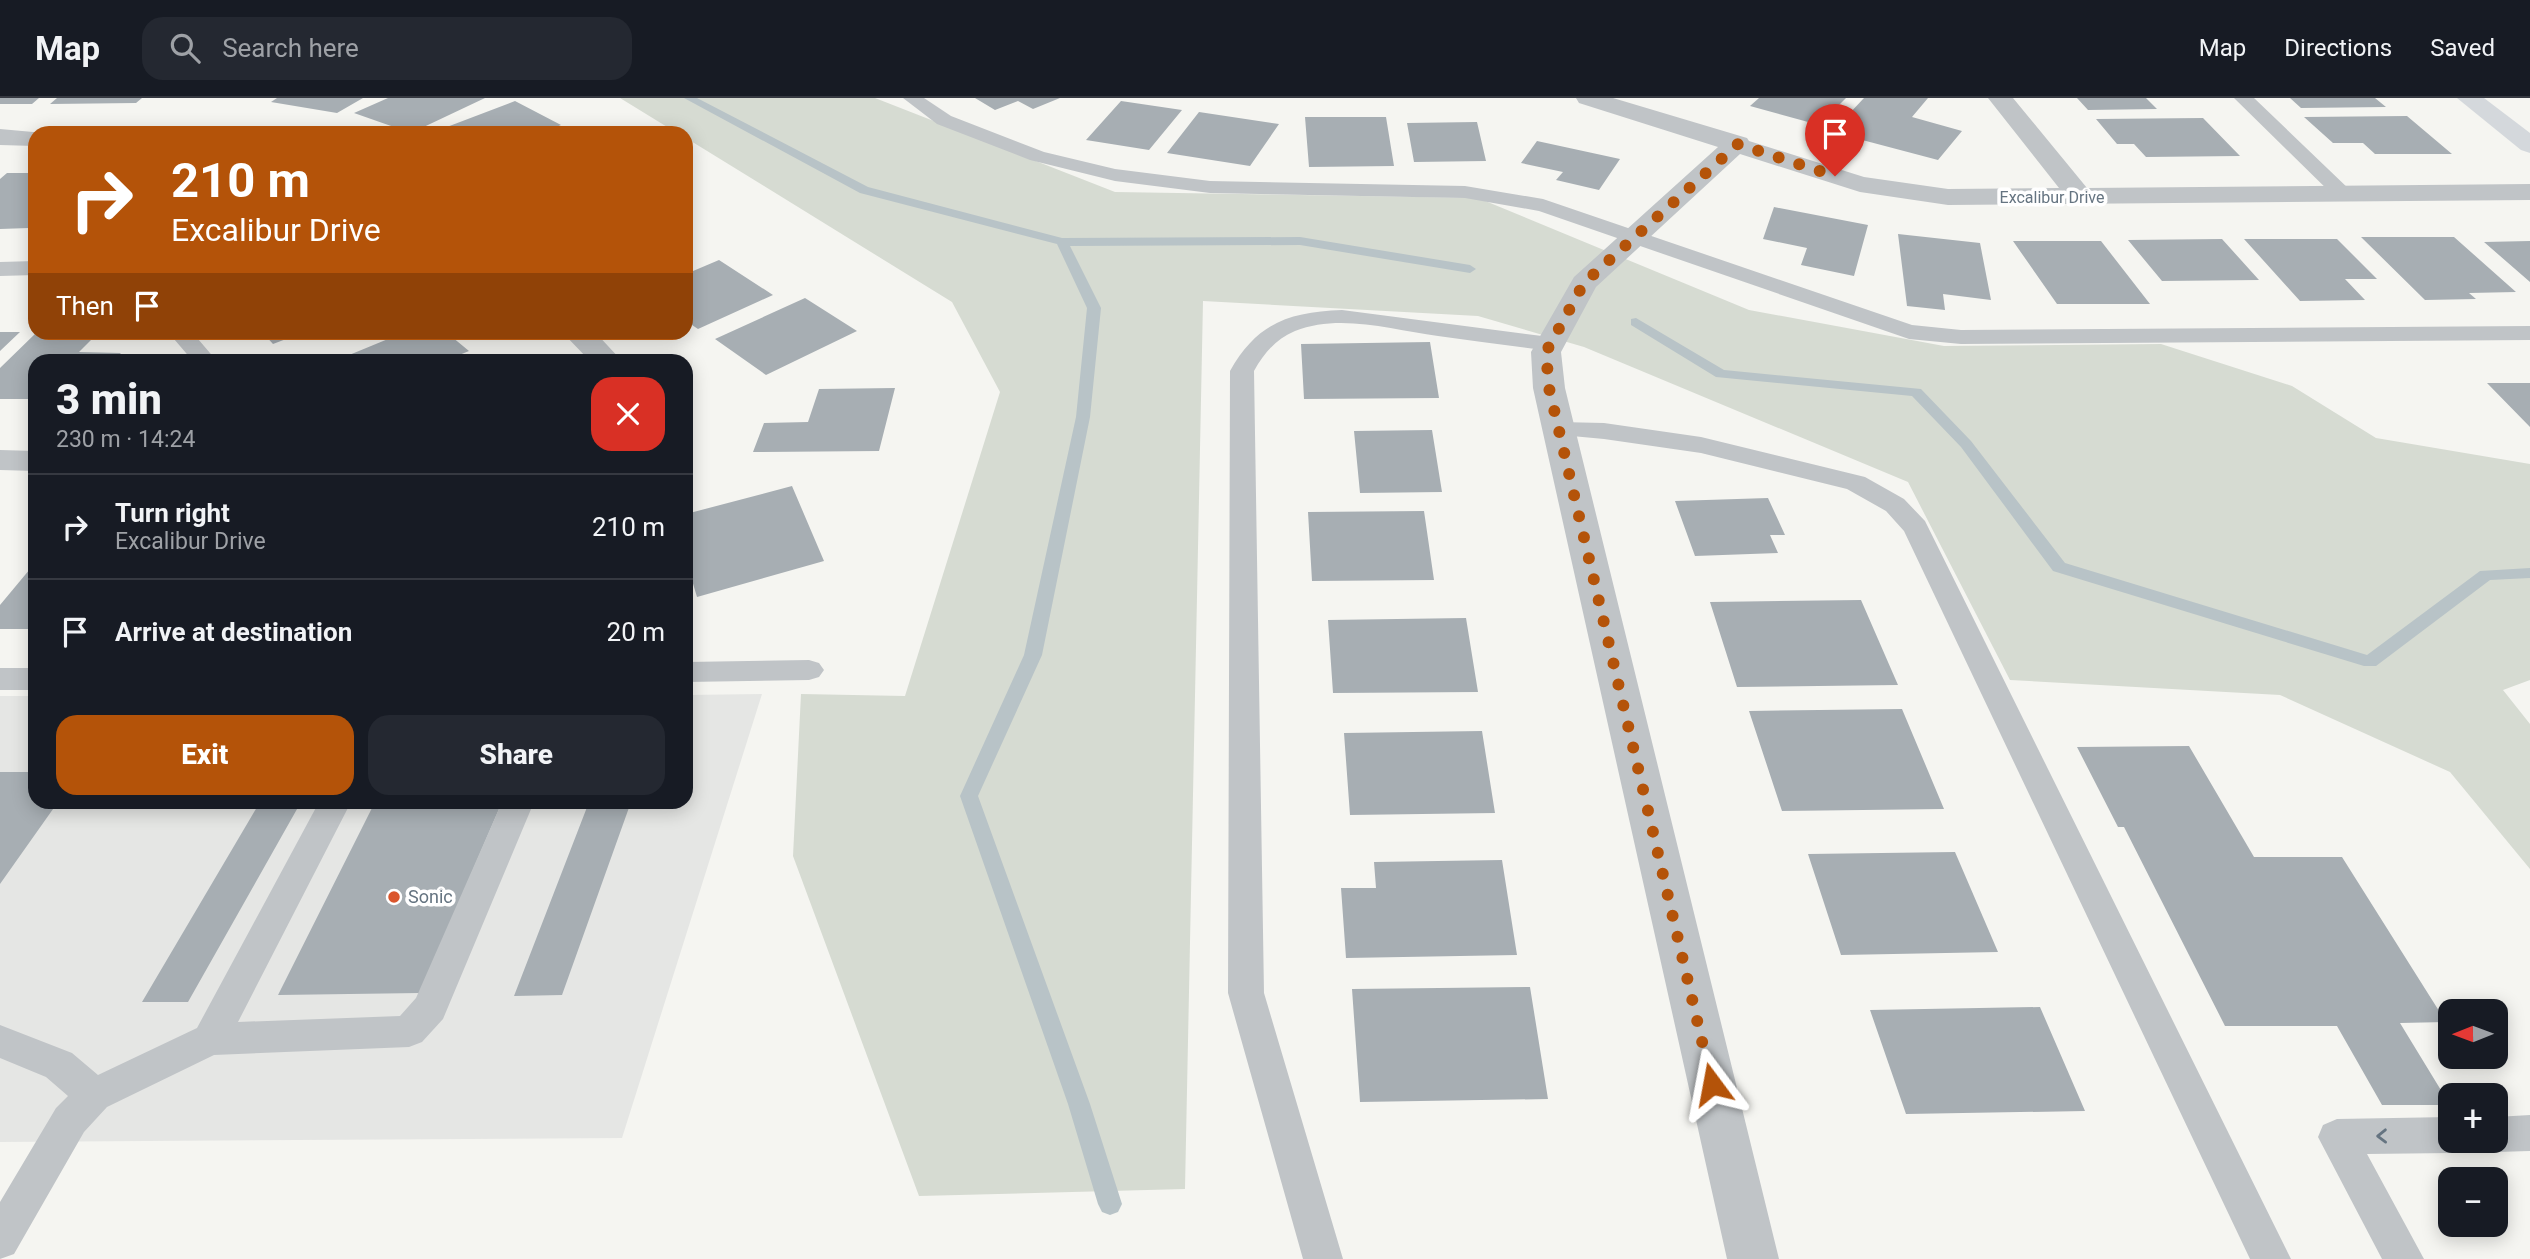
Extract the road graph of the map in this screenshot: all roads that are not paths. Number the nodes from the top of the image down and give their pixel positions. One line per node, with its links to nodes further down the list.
1 (912, 98): 13 (lane)
2 (1588, 98): 8 (street, Excalibur Drive)
3 (2000, 98): 12 (street)
4 (2243, 98): 11 (lane)
5 (2469, 98): 9 (street)
6 (0, 137): 7 (street)
7 (28, 138)
8 (1738, 144): 12 (street, Excalibur Drive); 13 (street)
9 (2530, 145)
10 (2530, 192): 11 (street, Excalibur Drive)
11 (2344, 195): 12 (street, Excalibur Drive)
12 (2080, 197)
13 (1633, 238): 16 (lane); 19 (street)
14 (28, 268): 15 (lane)
15 (0, 269)
16 (2530, 333)
17 (185, 340): 20 (lane)
18 (585, 340): 21 (street)
19 (1550, 344): 22 (street); 38 (lane)
20 (198, 354)
21 (600, 354)
22 (1559, 429): 39 (street); 40 (lane)
23 (0, 460): 24 (street)
24 (28, 461)
25 (809, 670): 26 (lane)
26 (693, 672)
27 (0, 679): 28 (lane)
28 (28, 679)
29 (331, 809): 31 (lane)
30 (514, 809): 31 (lane)
31 (210, 1039): 33 (lane)
32 (0, 1041): 33 (lane)
33 (94, 1095): 37 (lane)
34 (2530, 1133): 35 (lane)
35 (2508, 1134)
36 (2438, 1135): 41 (lane, one-way to 41)
37 (0, 1240)
38 (1323, 1259)
39 (1753, 1259)
40 (2271, 1259)
41 (2404, 1259)

